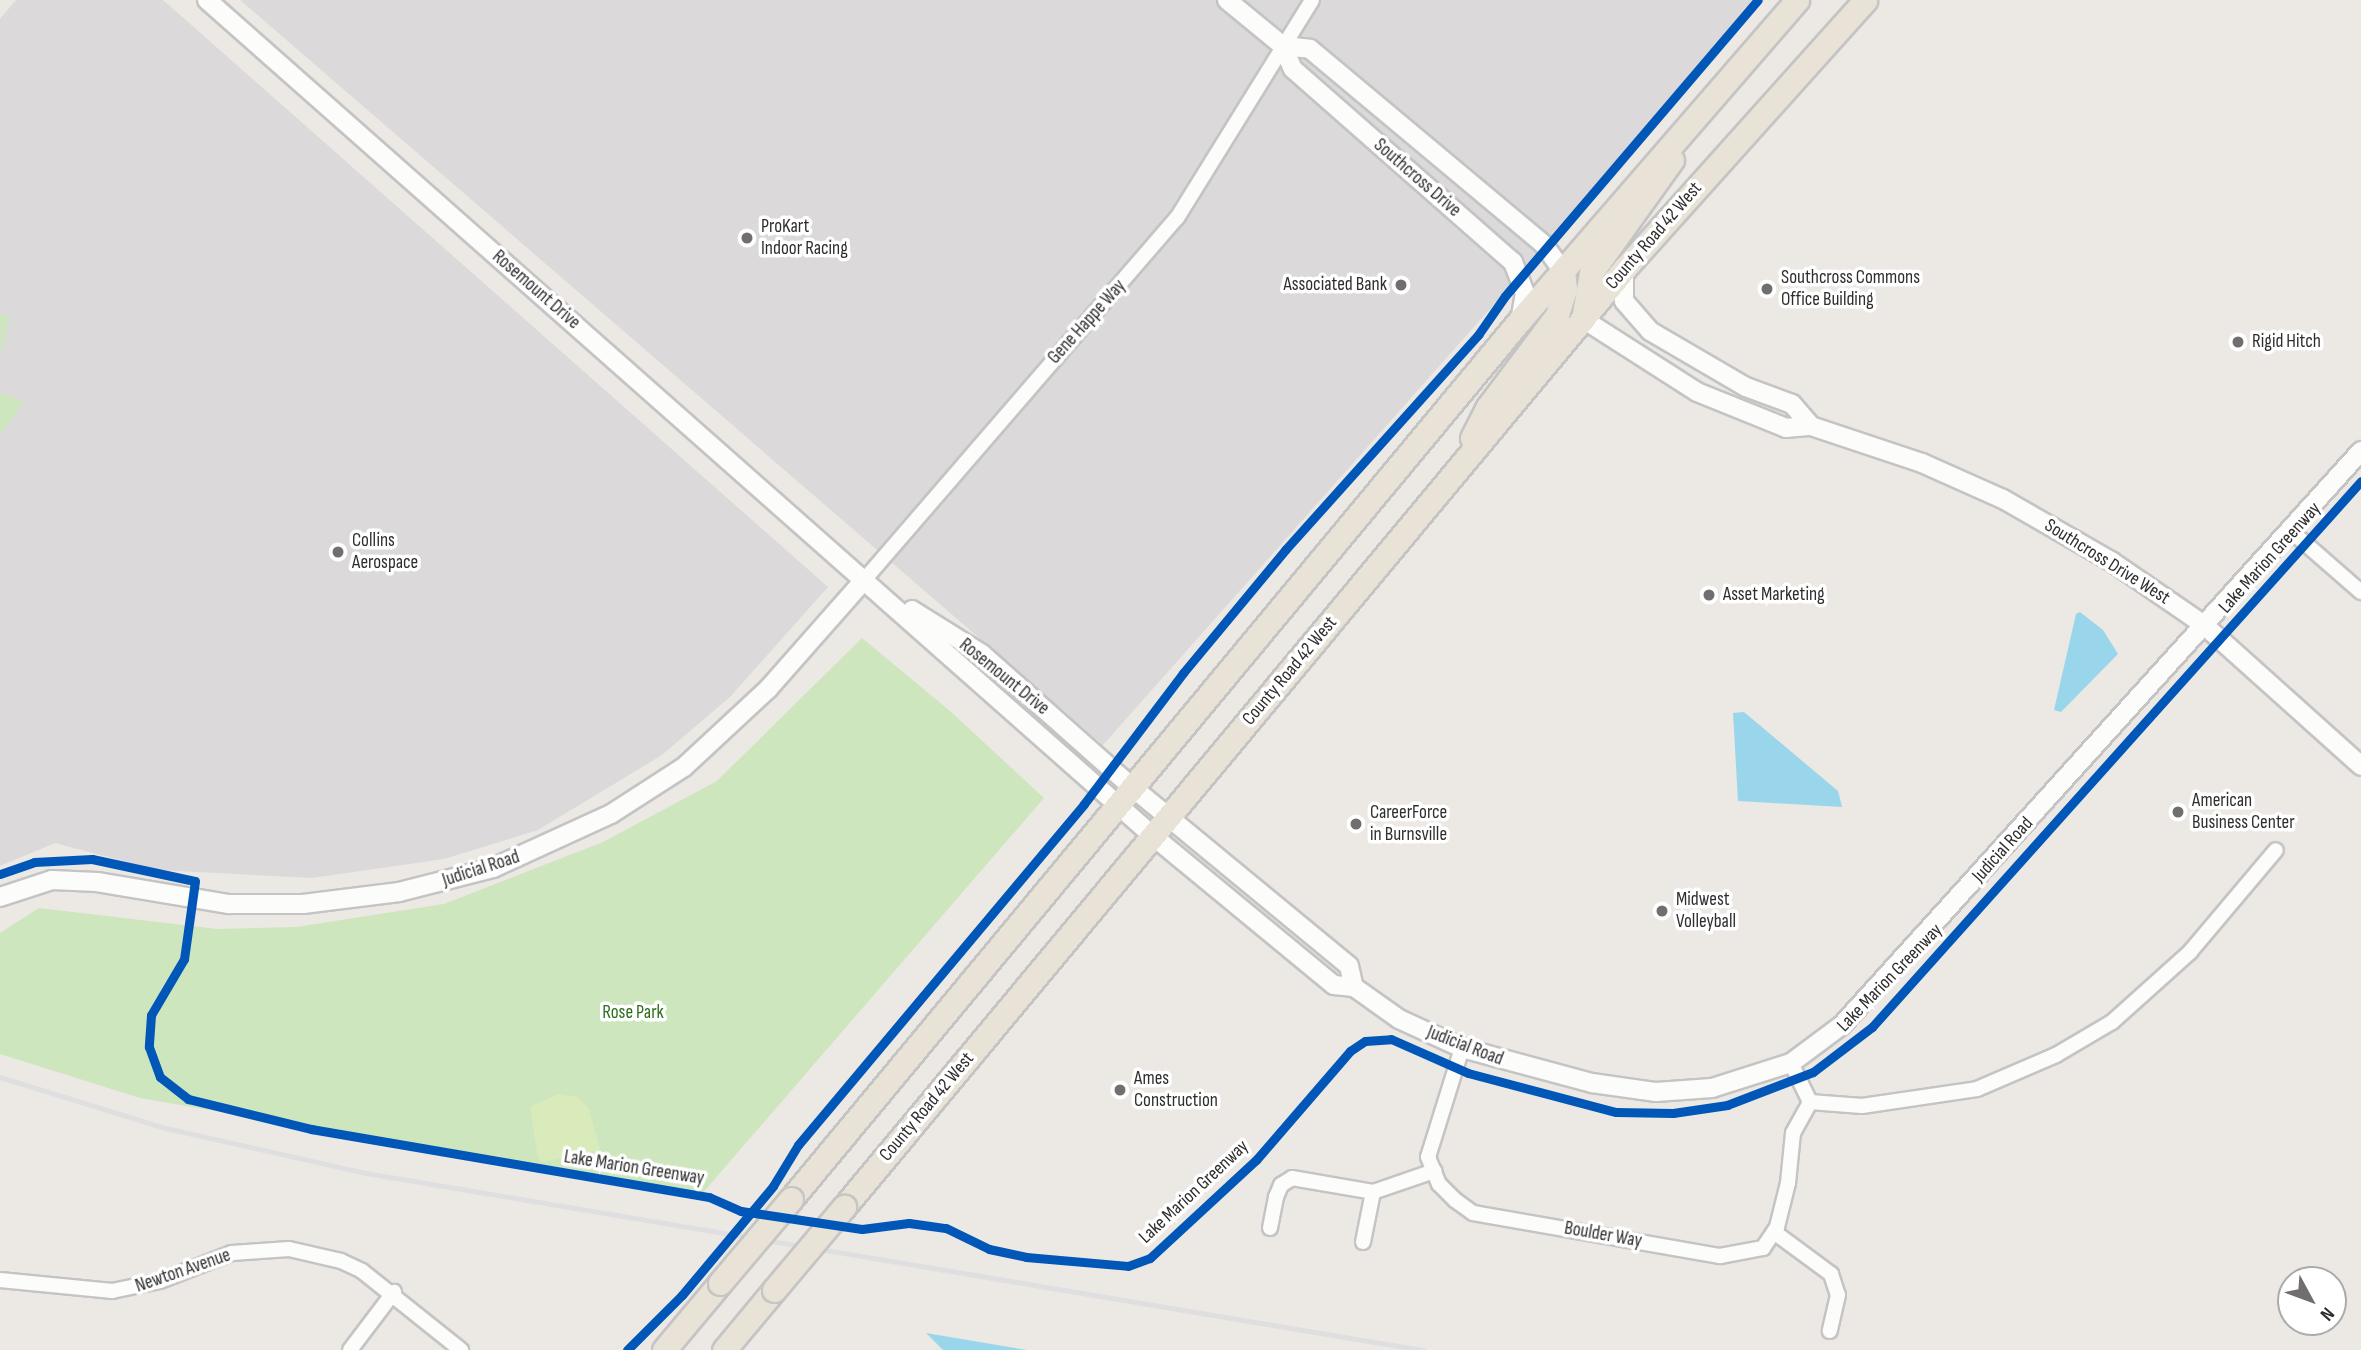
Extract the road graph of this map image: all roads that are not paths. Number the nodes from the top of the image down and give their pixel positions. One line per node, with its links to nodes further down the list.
1 (207, 0): 16 (street, Rosemount Drive)
2 (1227, 0): 6 (street, Southcross Drive)
3 (1312, 0): 6 (street, Gene Happe Way)
4 (1797, 0): 7 (highway)
5 (1865, 0): 8 (highway, County Road 42 West)
6 (1283, 46): 9 (street, Southcross Drive); 11 (street, Southcross Drive); 16 (street, Gene Happe Way)
7 (1721, 84): 9 (highway); 10 (highway)
8 (1625, 268): 10 (highway, County Road 42 West); 12 (street, Southcross Drive West)
9 (1563, 271): 11 (highway); 14 (highway)
10 (1583, 319): 12 (street, Southcross Drive West); 14 (highway, County Road 42 West)
11 (1520, 320): 20 (highway)
12 (1811, 426): 18 (street, Southcross Drive West)
13 (2361, 451): 15 (street, Judicial Road)
14 (1453, 475): 21 (highway, County Road 42 West)
15 (2291, 531): 17 (street); 18 (street, Judicial Road)
16 (865, 579): 20 (street, Rosemount Drive); 24 (street, Judicial Road)
17 (2361, 592)
18 (2204, 625): 19 (street, Southcross Drive West); 27 (street, Judicial Road)
19 (2361, 766)
20 (1125, 796): 21 (street, Judicial Road); 22 (street, Judicial Road); 35 (highway, bridge)
21 (1169, 817): 22 (highway, County Road 42 West); 25 (street, Judicial Road)
22 (1153, 836): 25 (street, Judicial Road); 42 (highway, County Road 42 West, bridge)
23 (2276, 850): 28 (street)
24 (0, 897)
25 (1354, 987): 26 (street, Judicial Road)
26 (1462, 1048): 27 (street, Judicial Road); 29 (street)
27 (1791, 1063): 28 (street)
28 (1810, 1102): 32 (street)
29 (1434, 1171): 30 (street); 32 (street, Boulder Way)
30 (1373, 1192): 31 (street); 33 (street)
31 (1270, 1228)
32 (1774, 1232): 37 (street)
33 (1363, 1242)
34 (0, 1280): 36 (street, Newton Avenue)
35 (720, 1283): 40 (highway); 41 (highway)
36 (394, 1292): 38 (street); 39 (street, Newton Avenue)
37 (1830, 1331)
38 (350, 1350)
39 (461, 1350)
40 (664, 1350)
41 (676, 1350)
42 (724, 1350)

